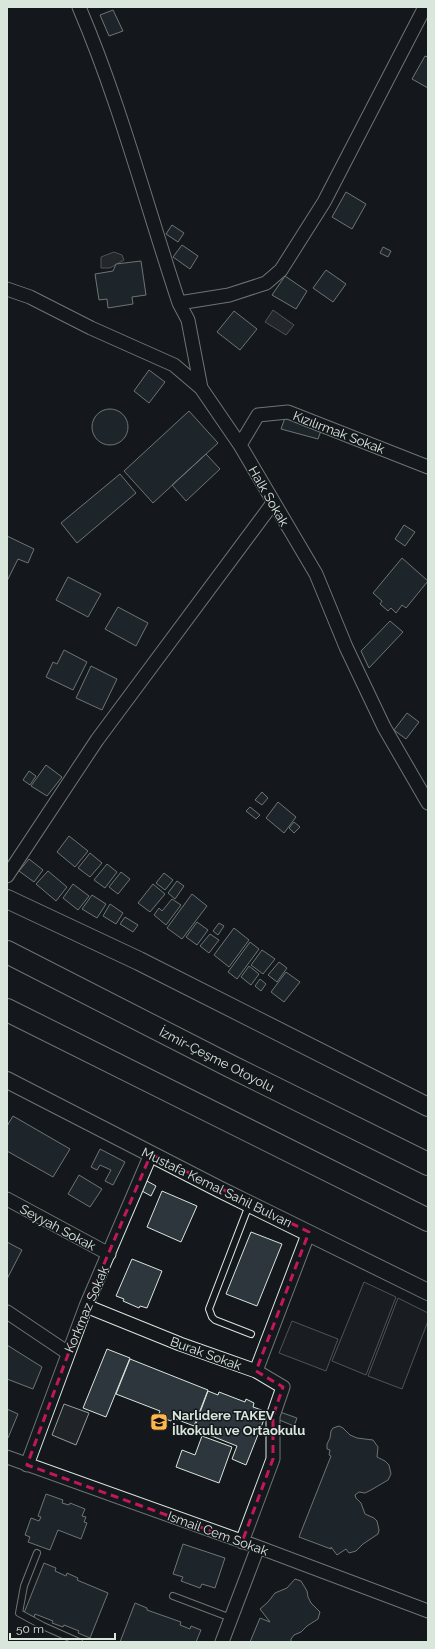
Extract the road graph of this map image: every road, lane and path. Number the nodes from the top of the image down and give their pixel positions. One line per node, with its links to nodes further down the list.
1 (79, 7): 4 (street)
2 (425, 7): 4 (street)
3 (7, 289): 5 (street, Halk Sokak)
4 (179, 303): 5 (street)
5 (201, 388): 6 (street, Halk Sokak)
6 (240, 445): 7 (street, Kızılırmak Sokak); 8 (street, Halk Sokak)
7 (428, 467)
8 (273, 503): 9 (street, Halk Sokak); 10 (street)
9 (428, 803)
10 (7, 876)
11 (7, 898): 15 (main road)
12 (7, 952): 17 (highway, İzmir-Çeşme Otoyolu)
13 (7, 1010): 20 (highway)
14 (7, 1080): 16 (street, Mustafa Kemal Sahil Bulvarı)
15 (428, 1107)
16 (151, 1154): 19 (street, Mustafa Kemal Sahil Bulvarı); 22 (street, Korkmaz Sokak)
17 (428, 1164)
18 (7, 1199): 22 (street, Seyyah Sokak)
19 (249, 1203): 21 (street, Mustafa Kemal Sahil Bulvarı); 26 (lane)
20 (428, 1220)
21 (310, 1232): 23 (street, Mustafa Kemal Sahil Bulvarı); 28 (street, Burak Sokak)
22 (109, 1254): 24 (street, Korkmaz Sokak)
23 (428, 1292)
24 (86, 1306): 27 (street, Korkmaz Sokak); 28 (street, Burak Sokak)
25 (7, 1312): 27 (street)
26 (251, 1334)
27 (68, 1353): 30 (street, Korkmaz Sokak)
28 (256, 1371): 31 (street)
29 (7, 1457): 30 (street, Ismail Cem Sokak)
30 (27, 1465): 31 (street, Ismail Cem Sokak)
31 (242, 1542): 32 (street, Ismail Cem Sokak)
32 (258, 1547): 35 (street, Ismail Cem Sokak); 36 (street)
33 (37, 1553): 37 (lane)
34 (173, 1596): 36 (lane)
35 (428, 1612)
36 (231, 1618): 38 (street)
37 (79, 1642)
38 (222, 1642)

